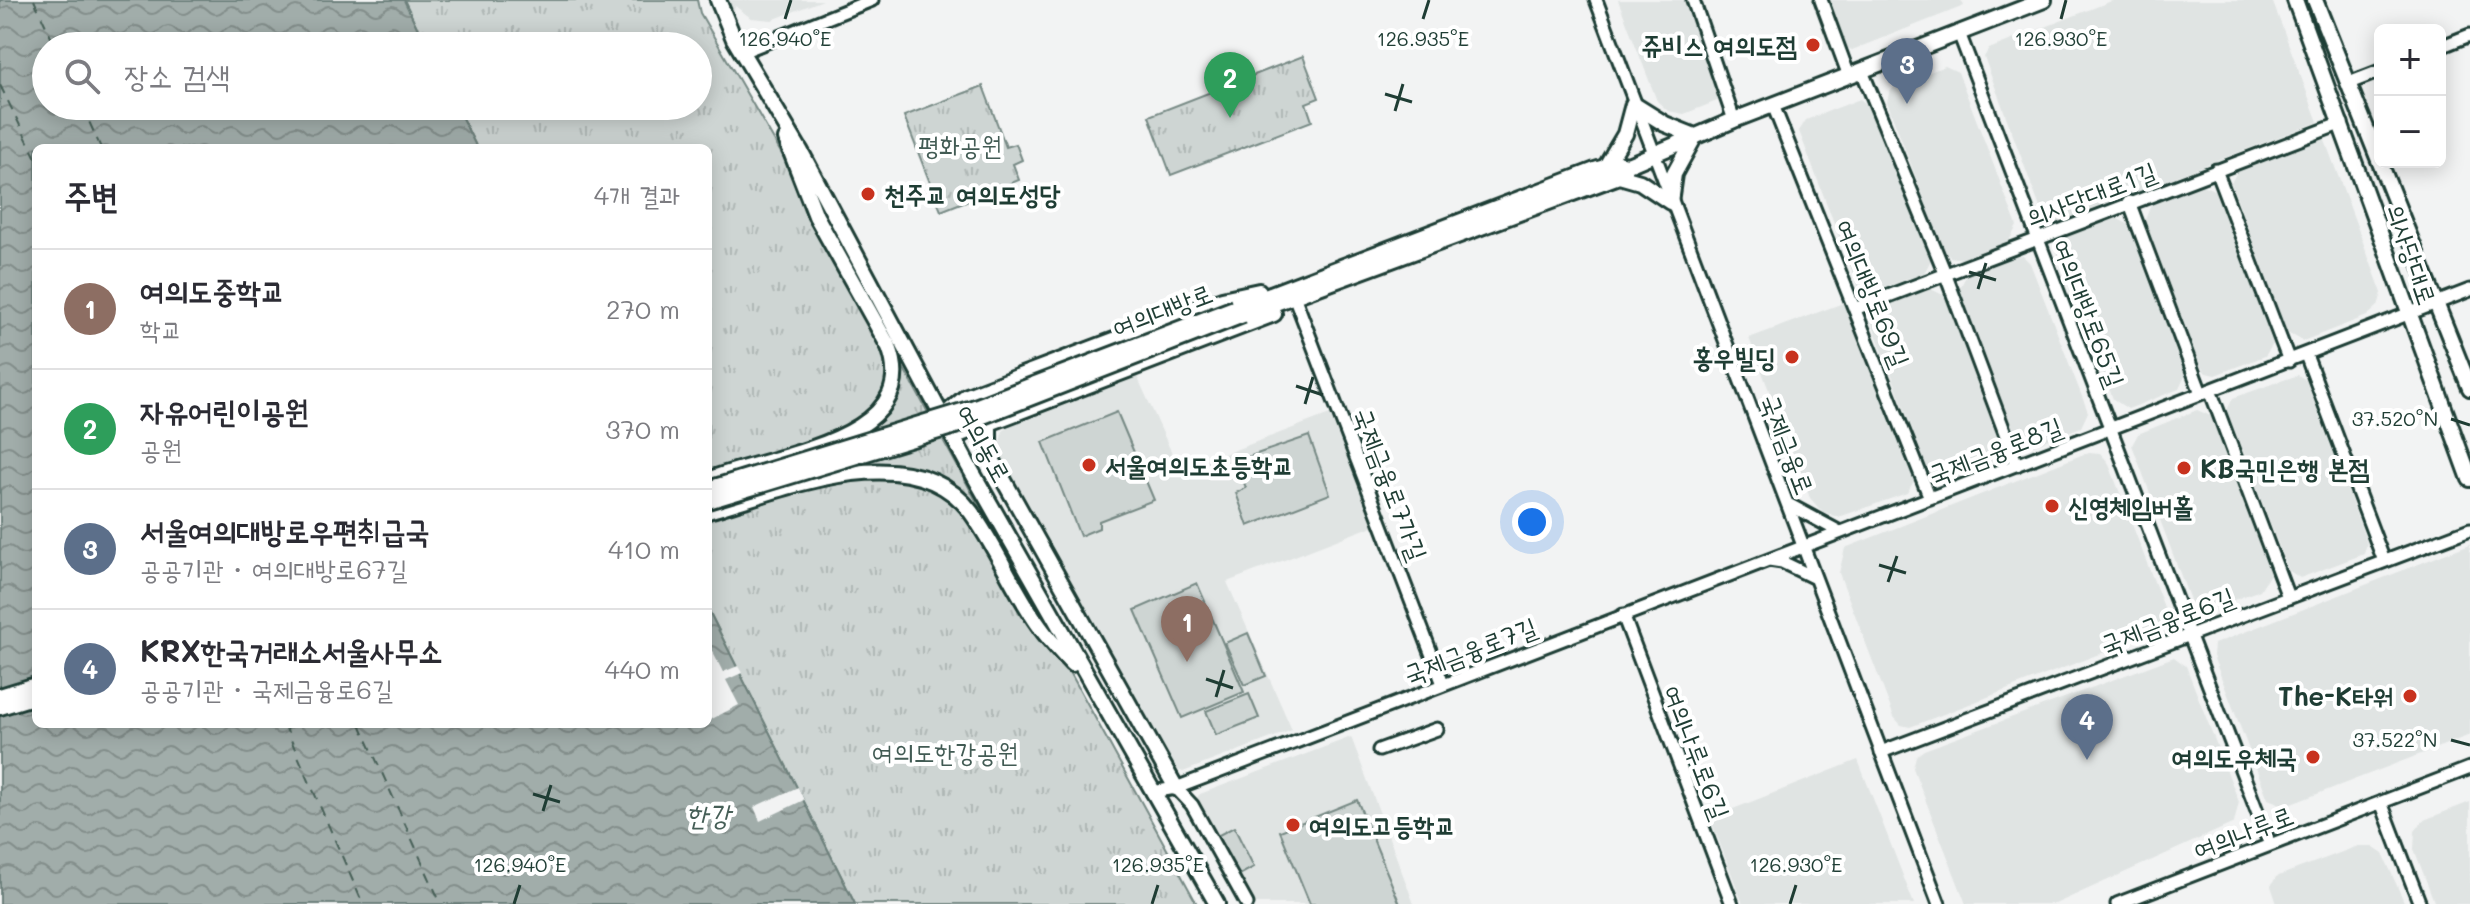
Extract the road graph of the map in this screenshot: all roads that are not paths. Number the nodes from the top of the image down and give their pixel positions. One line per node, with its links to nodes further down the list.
1 (718, 0): 12 (main road, 여의동로)
2 (872, 0): 12 (street)
3 (1596, 0): 17 (street, 국제금융로)
4 (1693, 0): 19 (street)
5 (1821, 0): 13 (street)
6 (2044, 0): 9 (main road, 여의대방로)
7 (2295, 0): 20 (main road, 의사당대로)
8 (2315, 0): 15 (main road, 의사당대로)
9 (1959, 33): 13 (main road, 여의대방로); 28 (street, 여의대방로65길)
10 (2470, 35): 11 (street)
11 (2446, 45)
12 (742, 52): 16 (main road, 여의동로)
13 (1855, 73): 18 (main road, 여의대방로); 29 (street)
14 (2374, 73): 15 (street)
15 (2349, 83): 34 (main road, 의사당대로)
16 (768, 93): 42 (main road, 여의동로); 49 (main road)
17 (1633, 104): 21 (main road); 22 (street, 국제금융로); 23 (main road)
18 (1773, 105): 19 (main road, 여의대방로); 35 (street, 여의대방로69길)
19 (1734, 120): 21 (main road, 여의대방로)
20 (2342, 123): 24 (street, 의사당대로1길); 37 (main road, 의사당대로)
21 (1695, 136): 22 (main road, 여의대방로); 26 (main road)
22 (1652, 155): 25 (main road, 여의대방로); 26 (street, 국제금융로)
23 (1605, 167): 25 (main road, 여의대방로); 30 (main road, 여의대방로)
24 (2216, 170): 27 (street, 의사당대로1길); 39 (street)
25 (1624, 171): 26 (main road); 31 (main road, 여의대방로)
26 (1670, 202): 54 (street, 국제금융로)
27 (2129, 202): 28 (street, 의사당대로1길); 41 (street)
28 (2037, 238): 29 (street, 의사당대로1길); 46 (street, 여의대방로65길)
29 (1945, 273): 35 (street, 의사당대로1길); 48 (street)
30 (1294, 283): 36 (main road, 여의대방로); 43 (main road)
31 (1312, 289): 33 (main road); 36 (main road, 여의대방로)
32 (2470, 290): 34 (street, 국제금융로8길)
33 (1296, 301): 45 (main road); 65 (street, 국제금융로7가길)
34 (2429, 306): 37 (street, 국제금융로8길); 40 (main road, 의사당대로)
35 (1857, 308): 52 (street, 여의대방로69길)
36 (1239, 311): 51 (main road, 여의대방로, bridge); 53 (main road, bridge)
37 (2408, 316): 38 (street, 국제금융로8길); 50 (main road, 의사당대로)
38 (2306, 355): 39 (street, 국제금융로8길); 60 (street)
39 (2289, 361): 41 (street, 국제금융로8길)
40 (2470, 388)
41 (2206, 392): 46 (street, 국제금융로8길); 62 (street)
42 (929, 394): 43 (main road); 44 (main road, 여의동로)
43 (967, 396): 44 (main road)
44 (942, 417): 47 (main road, 여의동로)
45 (989, 423): 47 (main road); 75 (main road)
46 (2110, 429): 48 (street, 국제금융로8길); 64 (street, 여의대방로65길)
47 (953, 437): 67 (main road, 여의동로)
48 (2017, 465): 52 (street, 국제금융로8길)
49 (712, 479)
50 (2470, 479)
51 (712, 488)
52 (1930, 498): 57 (street, 국제금융로8길)
53 (712, 500)
54 (1787, 503): 57 (street); 58 (street, 국제금융로)
55 (712, 510): 67 (main road)
56 (2470, 529): 60 (street, 국제금융로6길)
57 (1840, 532): 58 (street, 국제금융로8길)
58 (1803, 546): 59 (street, 국제금융로7길); 61 (street, 국제금융로)
59 (1764, 559): 61 (street); 63 (street, 국제금융로7길)
60 (2384, 561): 62 (street, 국제금융로6길)
61 (1815, 578): 73 (street, 국제금융로)
62 (2288, 597): 64 (street, 국제금융로6길)
63 (1623, 615): 65 (street, 국제금융로7길); 82 (street, 여의나루로6길)
64 (2189, 635): 73 (street, 국제금융로6길); 78 (street, 여의대방로65길)
65 (1443, 684): 75 (street, 국제금융로7길)
66 (32, 686): 68 (main road)
67 (1093, 689): 76 (main road, 여의동로)
68 (0, 696)
69 (32, 697): 70 (main road)
70 (0, 707)
71 (1437, 729): 72 (street)
72 (1379, 750)
73 (1881, 752): 79 (street, 국제금융로)
74 (2470, 768): 77 (street, 여의나루로)
75 (1176, 788): 76 (street, 국제금융로7길); 81 (street)
76 (1152, 792): 80 (main road, 여의동로)
77 (2381, 802): 78 (street, 여의나루로); 84 (street)
78 (2270, 845): 83 (street, 여의나루로)
79 (1940, 902)
80 (1217, 904)
81 (1247, 904)
82 (1732, 904)
83 (2120, 904)
84 (2420, 904)

